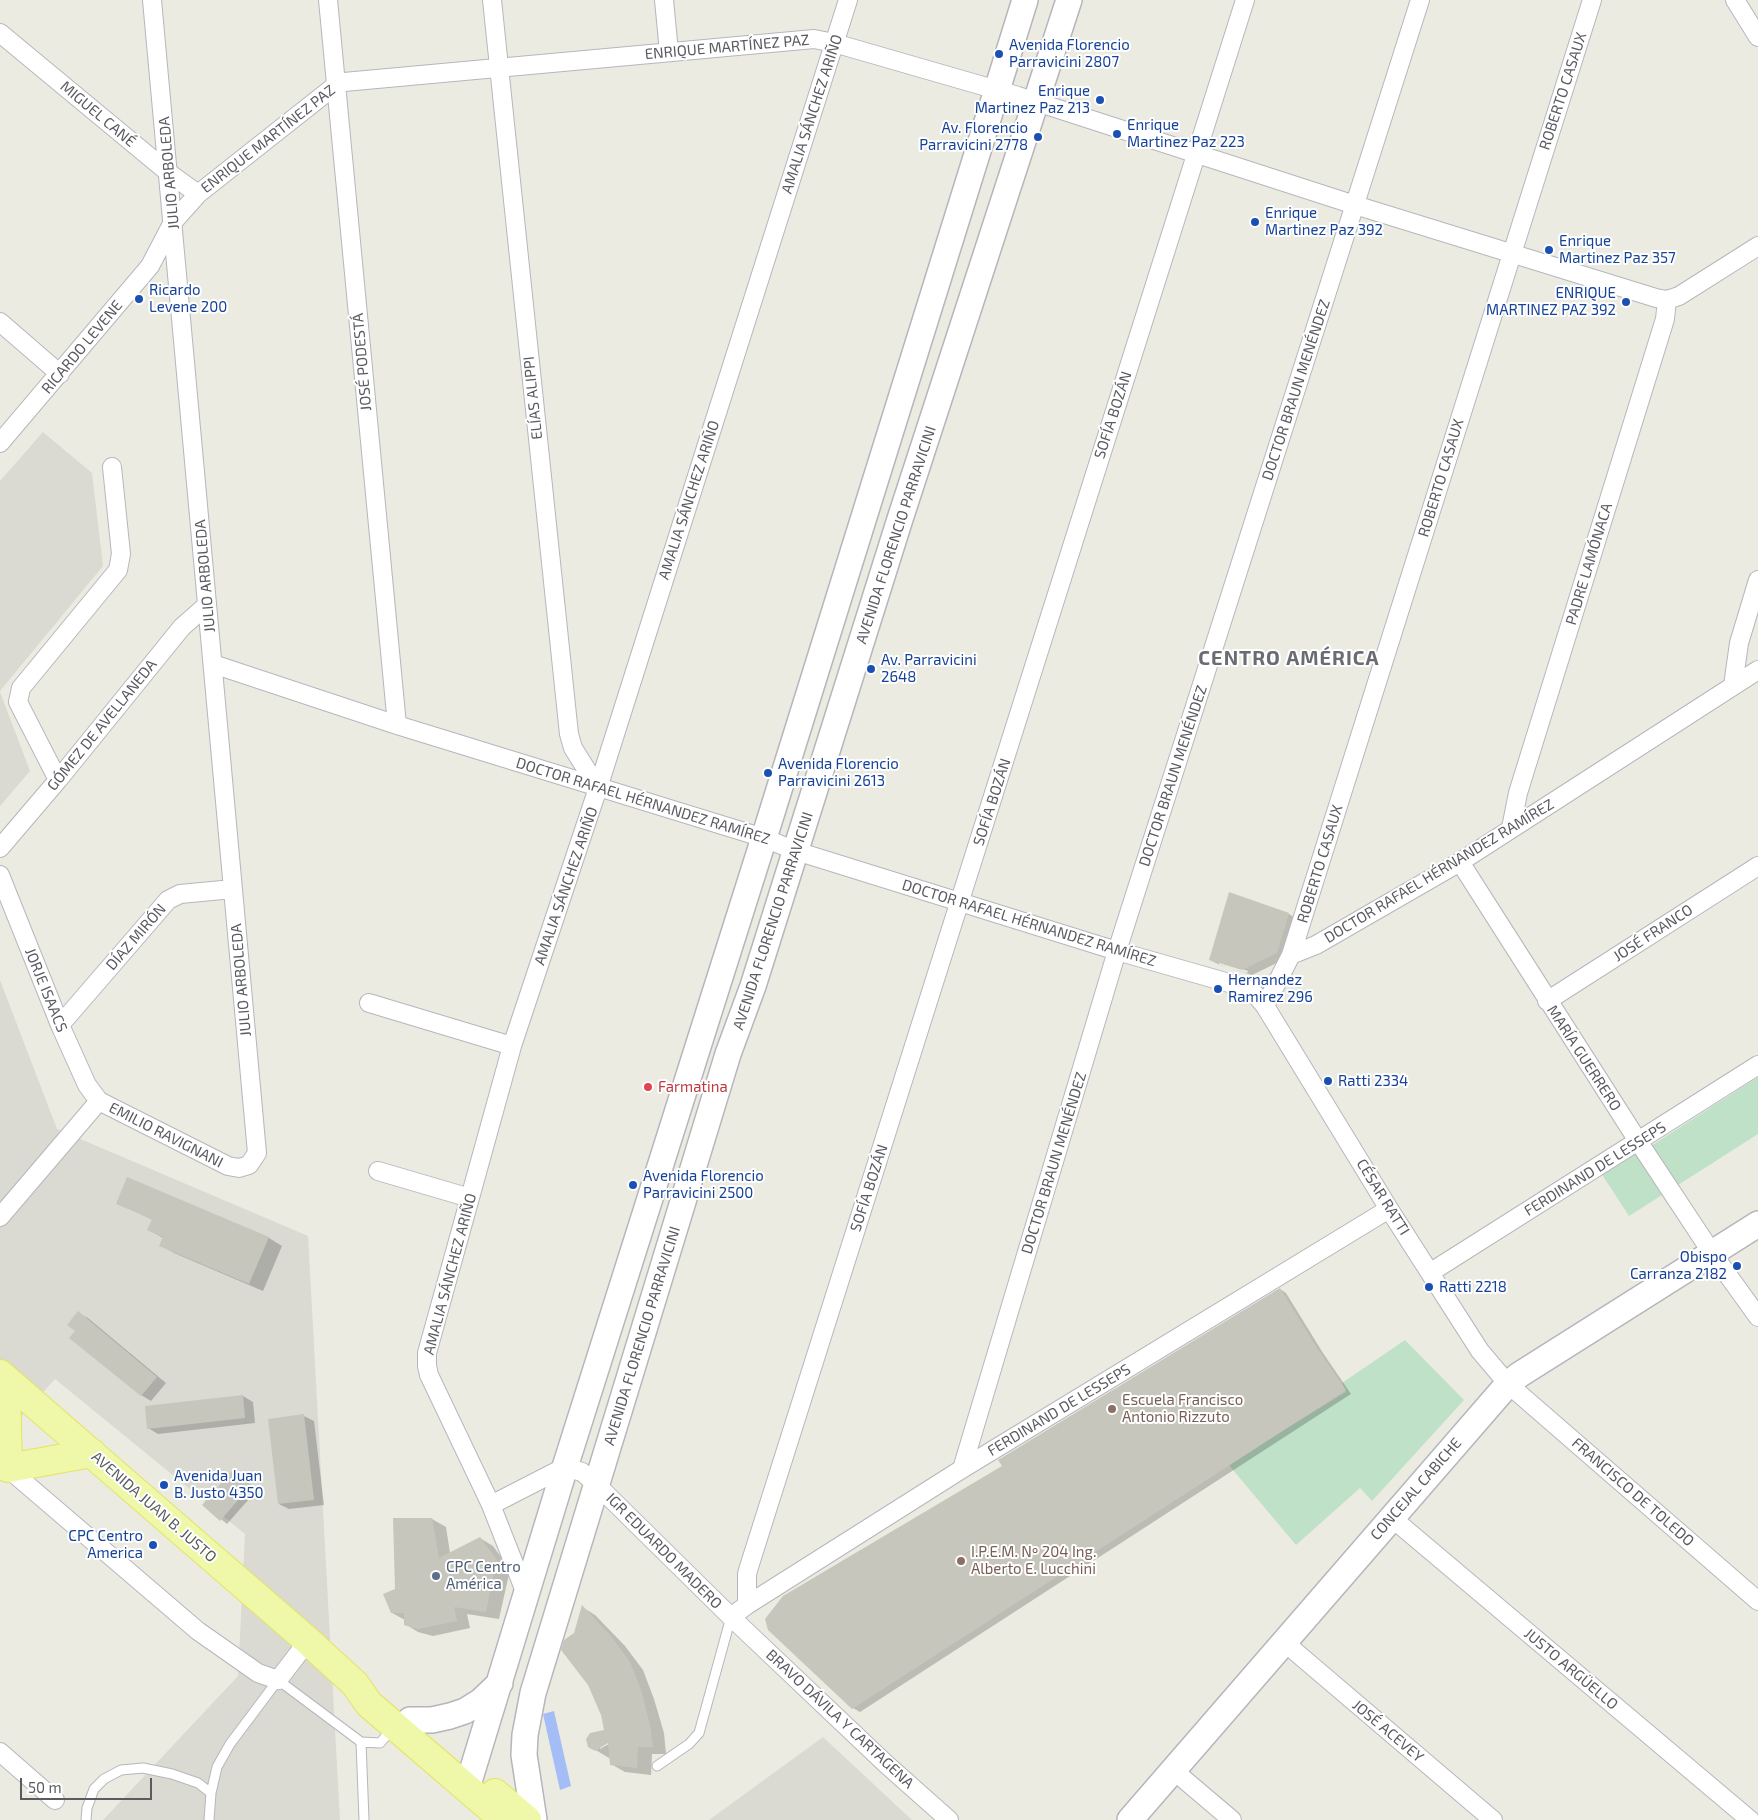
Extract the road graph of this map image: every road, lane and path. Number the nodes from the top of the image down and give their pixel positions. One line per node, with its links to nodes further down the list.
1 (152, 0): 21 (street, JULIO ARBOLEDA)
2 (328, 0): 17 (street, JOSÉ PODESTÁ)
3 (492, 0): 16 (street, ELÍAS ALIPPI)
4 (664, 0): 15 (street)
5 (1025, 0): 18 (main road)
6 (1069, 0): 19 (main road, AVENIDA FLORENCIO PARRAVICINI)
7 (1245, 0): 20 (street, SOFÍA BOZÁN)
8 (1420, 0): 23 (street, DOCTOR BRAUN MENÉNDEZ)
9 (1592, 0): 26 (street, ROBERTO CASAUX)
10 (1735, 0): 13 (street)
11 (844, 3): 14 (street, AMALIA SÁNCHEZ ARIÑO)
12 (0, 33): 21 (street, MIGUEL CANÉ)
13 (1758, 37)
14 (834, 43): 15 (street, ENRIQUE MARTÍNEZ PAZ); 18 (street, ENRIQUE MARTÍNEZ PAZ); 39 (street, AMALIA SÁNCHEZ ARIÑO)
15 (669, 52): 16 (street, ENRIQUE MARTÍNEZ PAZ)
16 (498, 68): 17 (street, ENRIQUE MARTÍNEZ PAZ); 39 (street, ELÍAS ALIPPI)
17 (336, 85): 22 (street, ENRIQUE MARTÍNEZ PAZ); 37 (street, JOSÉ PODESTÁ)
18 (997, 90): 19 (street, ENRIQUE MARTÍNEZ PAZ); 41 (main road)
19 (1037, 102): 20 (street, ENRIQUE MARTÍNEZ PAZ); 43 (main road, AVENIDA FLORENCIO PARRAVICINI)
20 (1196, 153): 23 (street, ENRIQUE MARTÍNEZ PAZ); 48 (street, SOFÍA BOZÁN)
21 (169, 173): 22 (street, MIGUEL CANÉ); 24 (street, JULIO ARBOLEDA)
22 (198, 194): 24 (street, ENRIQUE MARTÍNEZ PAZ)
23 (1355, 204): 26 (street, ENRIQUE MARTÍNEZ PAZ); 49 (street, DOCTOR BRAUN MENÉNDEZ)
24 (174, 222): 29 (street, RICARDO LEVENE); 33 (street, JULIO ARBOLEDA)
25 (1758, 246): 27 (street)
26 (1512, 253): 27 (street, ENRIQUE MARTÍNEZ PAZ); 50 (street, ROBERTO CASAUX)
27 (1668, 300): 40 (street, PADRE LAMÓNACA)
28 (0, 322): 29 (street)
29 (60, 374): 30 (street, RICARDO LEVENE)
30 (0, 443)
31 (112, 467): 38 (street)
32 (1758, 580): 36 (street)
33 (207, 605): 34 (street, JULIO ARBOLEDA); 38 (street, GÓMEZ DE AVELLANEDA)
34 (213, 664): 37 (street, DOCTOR RAFAEL HÉRNANDEZ RAMÍREZ); 47 (street, JULIO ARBOLEDA)
35 (1758, 670): 36 (street, DOCTOR RAFAEL HÉRNANDEZ RAMÍREZ)
36 (1733, 686): 40 (street, DOCTOR RAFAEL HÉRNANDEZ RAMÍREZ)
37 (397, 725): 39 (street, DOCTOR RAFAEL HÉRNANDEZ RAMÍREZ)
38 (58, 780): 42 (street, GÓMEZ DE AVELLANEDA)
39 (598, 788): 41 (street, DOCTOR RAFAEL HÉRNANDEZ RAMÍREZ); 55 (street, AMALIA SÁNCHEZ ARIÑO)
40 (1511, 828): 44 (street, DOCTOR RAFAEL HÉRNANDEZ RAMÍREZ)
41 (764, 838): 43 (street, DOCTOR RAFAEL HÉRNANDEZ RAMÍREZ); 71 (main road)
42 (0, 848)
43 (796, 851): 48 (street, DOCTOR RAFAEL HÉRNANDEZ RAMÍREZ); 74 (main road, AVENIDA FLORENCIO PARRAVICINI)
44 (1460, 862): 50 (street, DOCTOR RAFAEL HÉRNANDEZ RAMÍREZ); 51 (street, MARÍA GUERRERO)
45 (1758, 866): 51 (street, JOSÉ FRANCO)
46 (0, 875): 54 (street, JORJE ISAACS)
47 (233, 889): 54 (street, DÍAZ MIRÓN); 59 (street, JULIO ARBOLEDA)
48 (960, 901): 49 (street, DOCTOR RAFAEL HÉRNANDEZ RAMÍREZ); 79 (street, SOFÍA BOZÁN)
49 (1117, 951): 53 (street, DOCTOR RAFAEL HÉRNANDEZ RAMÍREZ); 73 (street, DOCTOR BRAUN MENÉNDEZ)
50 (1291, 956): 53 (street)
51 (1547, 1001): 58 (street, MARÍA GUERRERO)
52 (370, 1003): 55 (street)
53 (1265, 1006): 62 (street, CÉSAR RATTI)
54 (60, 1025): 57 (street, JORJE ISAACS)
55 (512, 1046): 61 (street, AMALIA SÁNCHEZ ARIÑO)
56 (1758, 1065): 58 (street, FERDINAND DE LESSEPS)
57 (99, 1101): 59 (street, EMILIO RAVIGNANI); 63 (street)
58 (1638, 1141): 65 (street, MARÍA GUERRERO); 66 (street, FERDINAND DE LESSEPS)
59 (257, 1153)
60 (378, 1171): 61 (street)
61 (470, 1198): 75 (street, AMALIA SÁNCHEZ ARIÑO)
62 (1389, 1209): 66 (street, CÉSAR RATTI); 73 (street, FERDINAND DE LESSEPS)
63 (0, 1217)
64 (1758, 1224): 65 (main road, CONCEJAL CABICHE)
65 (1712, 1253): 67 (street, MARÍA GUERRERO); 69 (main road, CONCEJAL CABICHE)
66 (1431, 1272): 69 (street, CÉSAR RATTI)
67 (1758, 1317)
68 (3, 1377): 70 (main road, AVENIDA JUAN B. JUSTO); 72 (main road)
69 (1508, 1384): 76 (main road, CONCEJAL CABICHE); 78 (street, FRANCISCO DE TOLEDO)
70 (92, 1453): 72 (main road); 81 (main road, AVENIDA JUAN B. JUSTO)
71 (565, 1467): 74 (street, IGR EDUARDO MADERO); 75 (street); 77 (main road)
72 (2, 1468): 83 (street)
73 (962, 1469): 79 (street, FERDINAND DE LESSEPS)
74 (597, 1484): 80 (street, IGR EDUARDO MADERO); 98 (main road, AVENIDA FLORENCIO PARRAVICINI)
75 (491, 1505): 77 (street, AMALIA SÁNCHEZ ARIÑO)
76 (1392, 1518): 82 (main road, CONCEJAL CABICHE); 103 (street, JUSTO ARGÜELLO)
77 (526, 1594): 84 (main road)
78 (1758, 1601)
79 (747, 1605): 80 (street, FERDINAND DE LESSEPS)
80 (731, 1617): 88 (lane); 99 (street, BRAVO DÁVILA Y CARTAGENA)
81 (308, 1641): 83 (street); 85 (main road, AVENIDA JUAN B. JUSTO)
82 (1284, 1642): 89 (main road, CONCEJAL CABICHE); 102 (street, JOSÉ ACEVEY)
83 (278, 1680): 86 (lane); 91 (lane)
84 (500, 1683): 85 (main road); 90 (main road)
85 (403, 1723): 86 (lane); 90 (main road, AVENIDA JUAN B. JUSTO)
86 (361, 1742): 95 (lane)
87 (0, 1752): 92 (street)
88 (657, 1766)
89 (1173, 1770): 100 (main road, CONCEJAL CABICHE); 101 (street)
90 (470, 1781): 96 (main road, AVENIDA JUAN B. JUSTO); 97 (main road, AVENIDA JUAN B. JUSTO)
91 (211, 1792): 93 (lane); 94 (lane)
92 (55, 1800)
93 (86, 1820)
94 (209, 1820)
95 (364, 1820)
96 (504, 1820)
97 (527, 1820)
98 (534, 1820)
99 (949, 1820)
100 (1130, 1820)
101 (1232, 1820)
102 (1493, 1820)
103 (1750, 1820)

